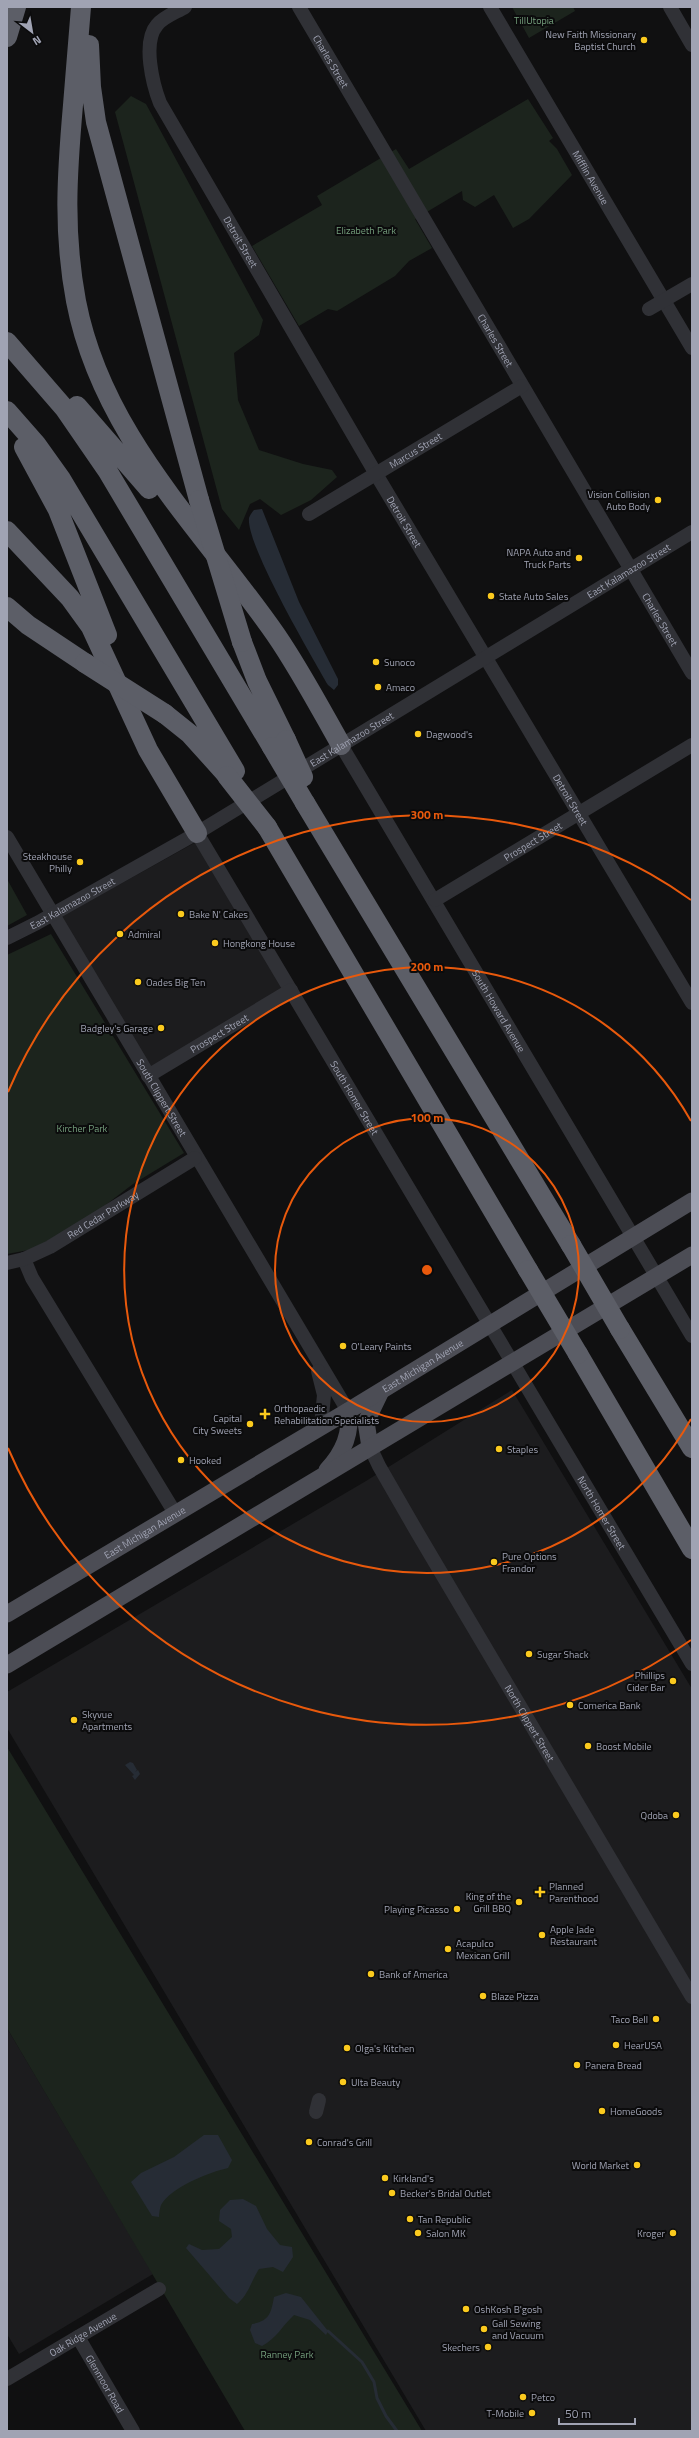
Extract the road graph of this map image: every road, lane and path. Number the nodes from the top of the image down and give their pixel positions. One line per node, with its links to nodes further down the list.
1 (16, 7): 8 (highway)
2 (81, 7): 23 (highway)
3 (90, 7): 28 (highway, bridge)
4 (185, 7): 18 (street, Detroit Street)
5 (299, 7): 15 (street, Charles Street)
6 (490, 7): 11 (street, Mifflin Avenue)
7 (670, 7): 9 (street)
8 (7, 37)
9 (691, 41)
10 (692, 284): 11 (street)
11 (664, 300): 12 (street); 14 (street, Mifflin Avenue)
12 (649, 310)
13 (7, 341): 23 (highway); 28 (highway)
14 (692, 348)
15 (522, 386): 18 (street, Marcus Street); 22 (street, Charles Street)
16 (7, 411): 31 (highway)
17 (7, 422): 27 (highway)
18 (376, 474): 19 (street, Marcus Street); 25 (street, Detroit Street)
19 (309, 514)
20 (7, 531): 27 (highway)
21 (692, 532): 22 (street, East Kalamazoo Street)
22 (631, 569): 25 (street, East Kalamazoo Street); 26 (street, Charles Street)
23 (230, 575): 29 (highway)
24 (7, 607): 31 (highway, bridge)
25 (486, 657): 29 (street, East Kalamazoo Street); 32 (street, Detroit Street)
26 (692, 673)
27 (133, 715): 33 (highway)
28 (279, 744): 56 (highway, bridge)
29 (341, 744): 33 (street, East Kalamazoo Street); 35 (street, South Howard Avenue)
30 (692, 745): 32 (street, Prospect Street)
31 (231, 773): 59 (highway, bridge)
32 (580, 814): 35 (street, Prospect Street); 39 (street, Detroit Street)
33 (197, 833): 36 (street, East Kalamazoo Street); 38 (street, South Homer Street)
34 (7, 837): 36 (street, South Clippert Street)
35 (435, 900): 43 (street, South Howard Avenue)
36 (53, 914): 37 (street, East Kalamazoo Street); 40 (street, South Clippert Street)
37 (7, 938)
38 (291, 990): 40 (street, Prospect Street); 48 (street, South Homer Street)
39 (692, 1003)
40 (148, 1076): 41 (street, South Clippert Street)
41 (196, 1158): 45 (street, Red Cedar Parkway); 50 (street, South Clippert Street)
42 (692, 1201): 43 (main road, East Michigan Avenue)
43 (632, 1238): 47 (street, South Howard Avenue); 48 (main road, East Michigan Avenue)
44 (692, 1255): 47 (main road)
45 (24, 1259): 46 (street, Red Cedar Parkway); 58 (street)
46 (7, 1263)
47 (656, 1277): 49 (street, South Howard Avenue); 51 (main road)
48 (490, 1326): 51 (street, South Homer Street); 52 (main road, East Michigan Avenue)
49 (692, 1336)
50 (315, 1359): 53 (street, South Clippert Street); 54 (street, South Clippert Street)
51 (511, 1362): 55 (main road); 64 (street, North Homer Street)
52 (392, 1384): 53 (main road, East Michigan Avenue); 55 (main road)
53 (348, 1412): 54 (main road, East Michigan Avenue); 57 (main road)
54 (321, 1427): 58 (main road, East Michigan Avenue)
55 (370, 1447): 57 (main road); 65 (street, North Clippert Street)
56 (692, 1448)
57 (320, 1477): 63 (main road)
58 (175, 1513): 60 (main road, East Michigan Avenue)
59 (692, 1549)
60 (32, 1599): 61 (main road, East Michigan Avenue); 62 (main road)
61 (7, 1614)
62 (7, 1625)
63 (9, 1661)
64 (692, 1664)
65 (692, 1997)
66 (159, 2289): 67 (street, Oak Ridge Avenue)
67 (78, 2337): 68 (street, Oak Ridge Avenue); 69 (street, Glenmoor Road)
68 (7, 2379)
69 (133, 2431)

